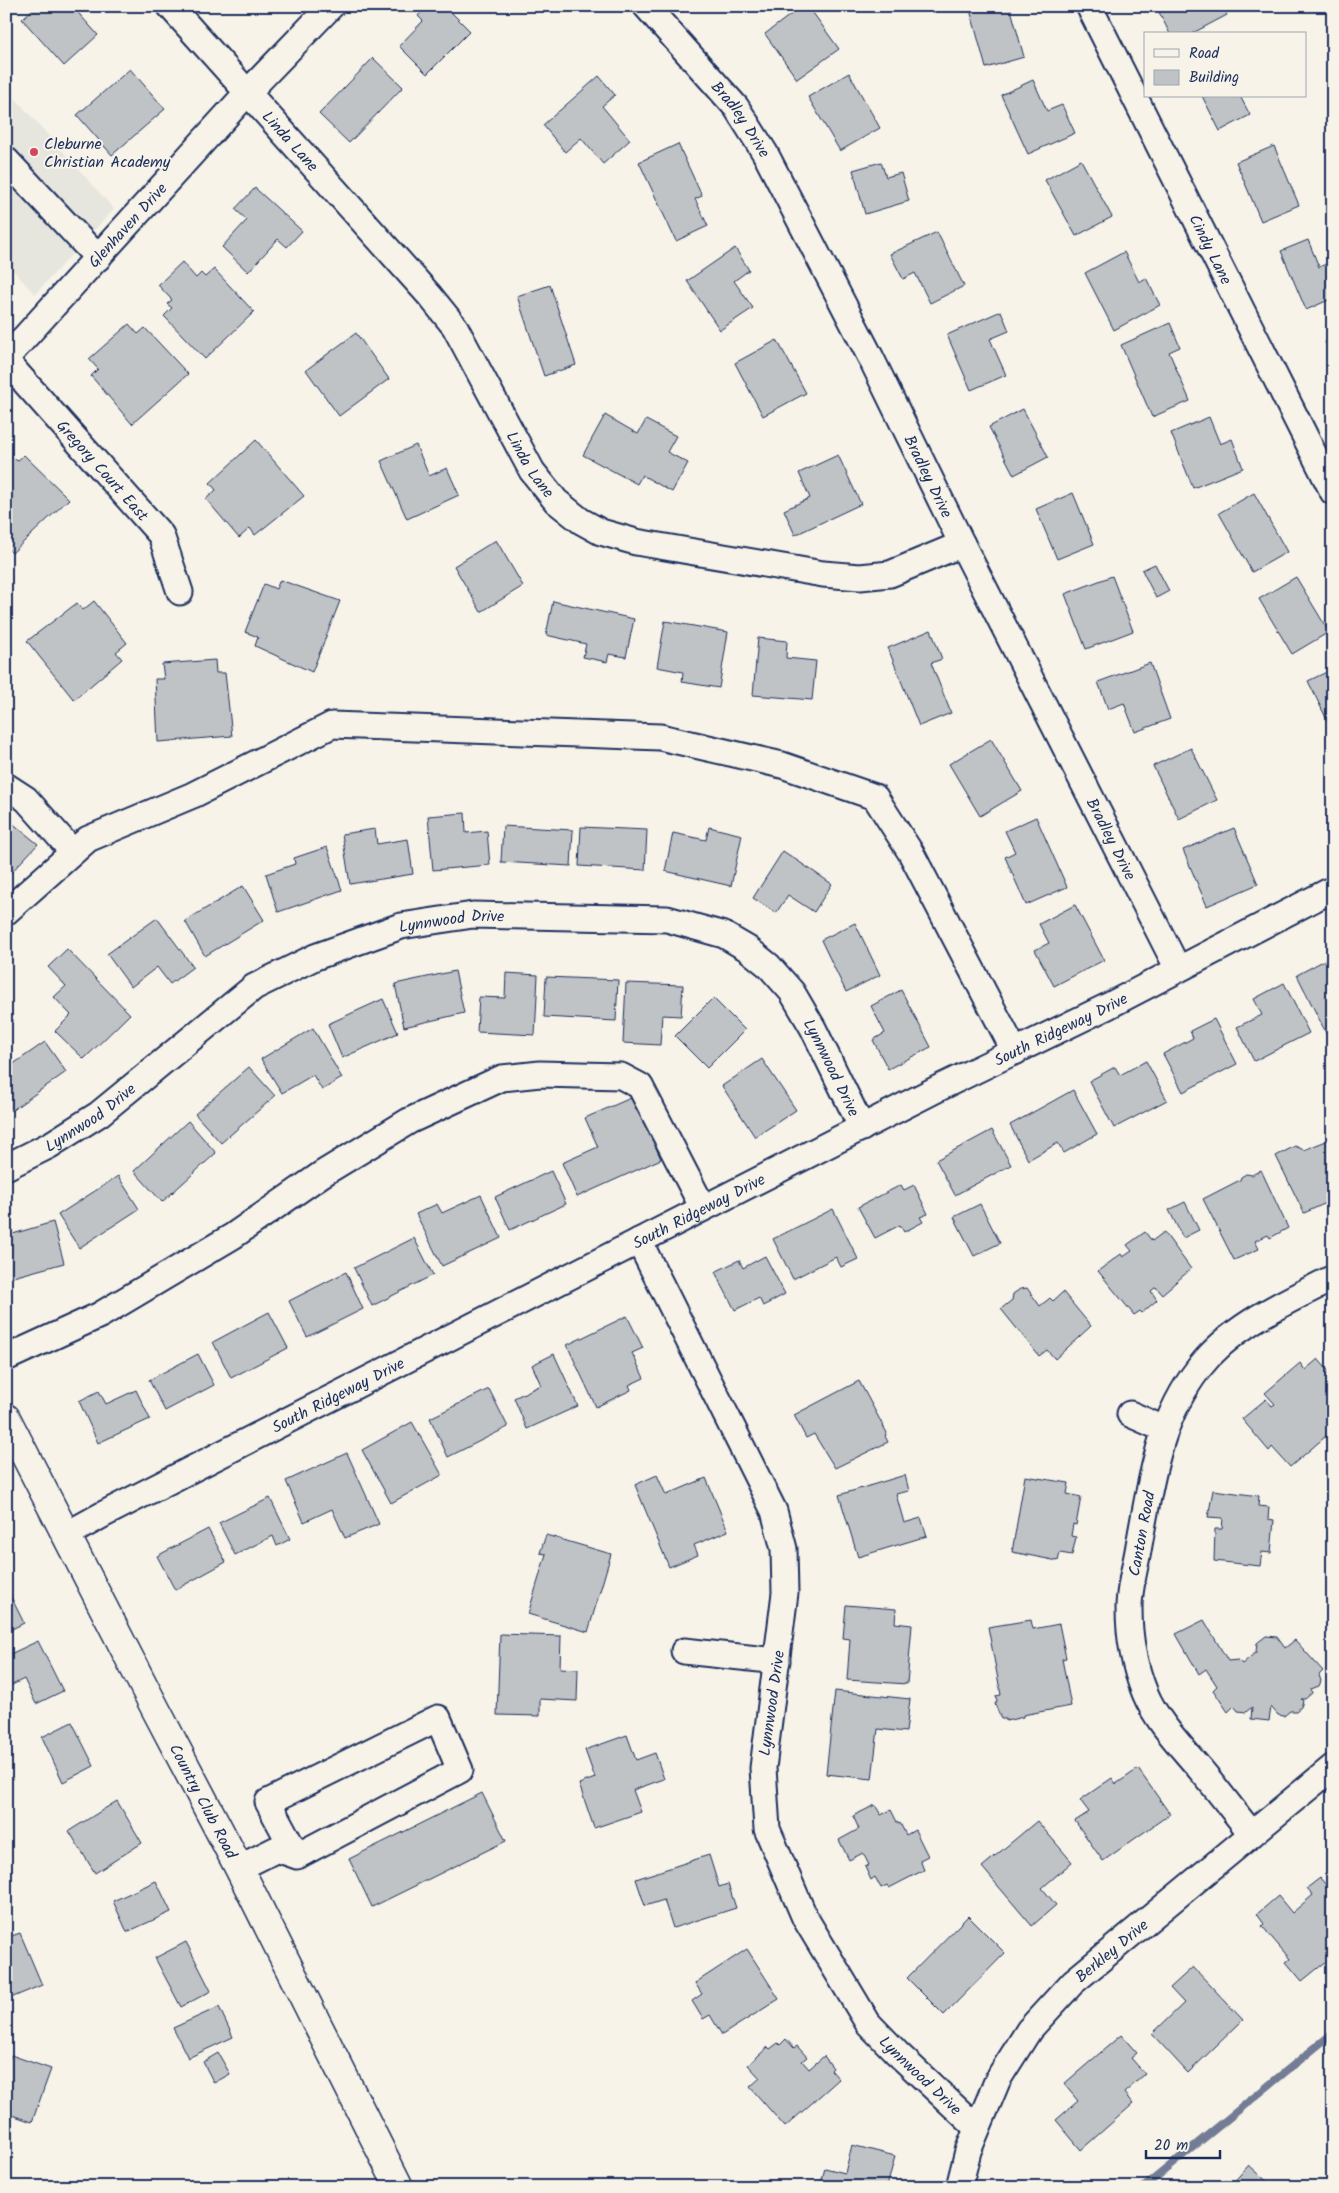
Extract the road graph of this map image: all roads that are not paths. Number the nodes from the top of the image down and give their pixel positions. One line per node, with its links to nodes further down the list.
1 (170, 6): 5 (street, Linda Lane)
2 (331, 6): 5 (street, Glenhaven Drive)
3 (646, 6): 10 (street, Bradley Drive)
4 (1088, 6): 9 (street, Cindy Lane)
5 (247, 93): 7 (street, Glenhaven Drive); 10 (street, Linda Lane)
6 (6, 160): 7 (street)
7 (98, 258): 8 (street, Glenhaven Drive)
8 (6, 360): 11 (street, Gregory Court East)
9 (1333, 492)
10 (962, 544): 16 (street, Bradley Drive)
11 (180, 592)
12 (6, 786): 13 (street)
13 (73, 852): 15 (street); 17 (street)
14 (1333, 889): 16 (street, South Ridgeway Drive)
15 (6, 912)
16 (1178, 969): 17 (street, South Ridgeway Drive)
17 (1015, 1052): 18 (street, South Ridgeway Drive)
18 (862, 1128): 19 (street, Lynnwood Drive); 20 (street, South Ridgeway Drive)
19 (6, 1167)
20 (703, 1208): 21 (street, South Ridgeway Drive); 23 (street)
21 (639, 1240): 27 (street, South Ridgeway Drive); 29 (street, Lynnwood Drive)
22 (1333, 1278): 26 (street, Canton Road)
23 (6, 1358)
24 (1130, 1414): 26 (street)
25 (6, 1418): 27 (main road, Country Club Road)
26 (1164, 1429): 31 (street, Canton Road)
27 (66, 1535): 33 (main road, Country Club Road)
28 (684, 1651): 29 (street)
29 (777, 1661): 34 (street, Lynnwood Drive)
30 (1333, 1766): 31 (street, Berkley Drive)
31 (1252, 1834): 34 (street, Berkley Drive)
32 (297, 1856): 32 (street); 33 (street)
33 (239, 1868): 35 (main road, Country Club Road)
34 (977, 2128): 36 (street, Berkley Drive)
35 (399, 2187)
36 (959, 2187)

